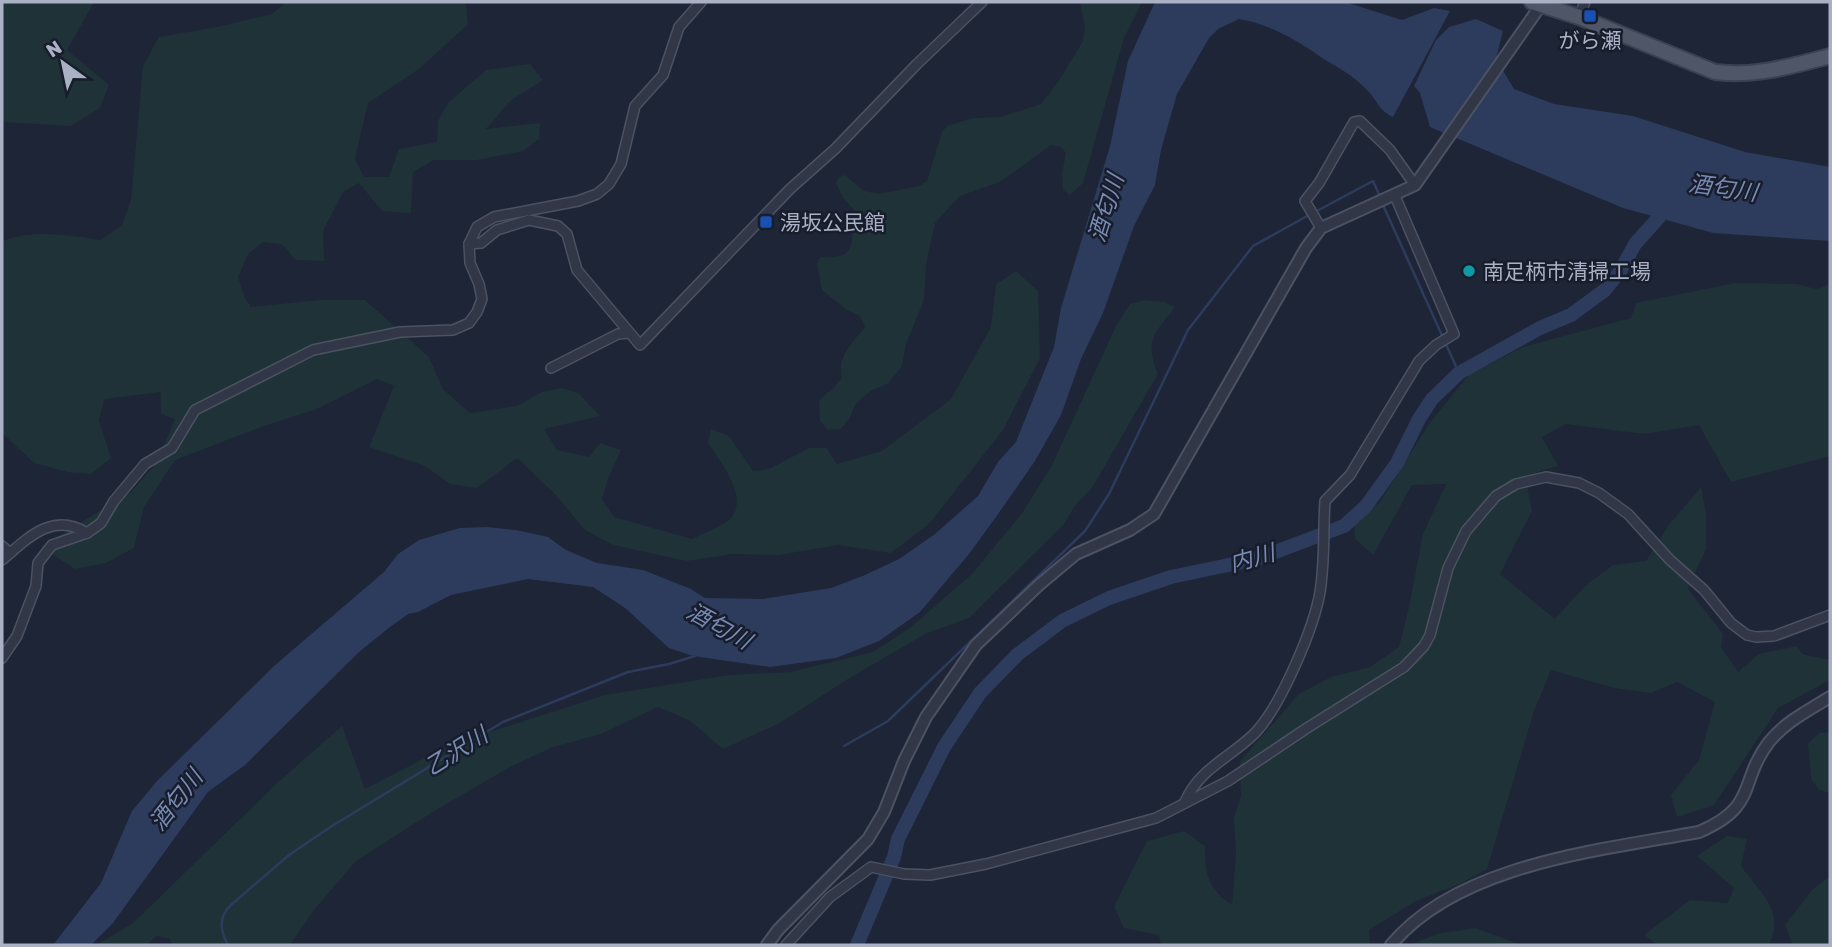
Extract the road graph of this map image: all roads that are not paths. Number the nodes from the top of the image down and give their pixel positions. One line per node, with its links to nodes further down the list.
1 (701, 2): 10 (street)
2 (982, 2): 11 (street)
3 (1585, 2): 5 (street)
4 (1537, 3): 5 (main road); 7 (street)
5 (1578, 17): 6 (main road)
6 (1830, 56)
7 (1413, 183): 8 (street); 9 (street)
8 (1395, 196): 9 (street); 19 (street)
9 (1318, 226): 20 (street)
10 (469, 244): 11 (street); 13 (street)
11 (629, 333): 12 (street)
12 (551, 368)
13 (87, 533): 15 (street); 17 (street)
14 (2, 546): 15 (street)
15 (6, 556)
16 (1830, 615): 19 (street)
17 (2, 658)
18 (1830, 697): 22 (street)
19 (1185, 802): 21 (street)
20 (767, 945)
21 (786, 945)
22 (1391, 945)

